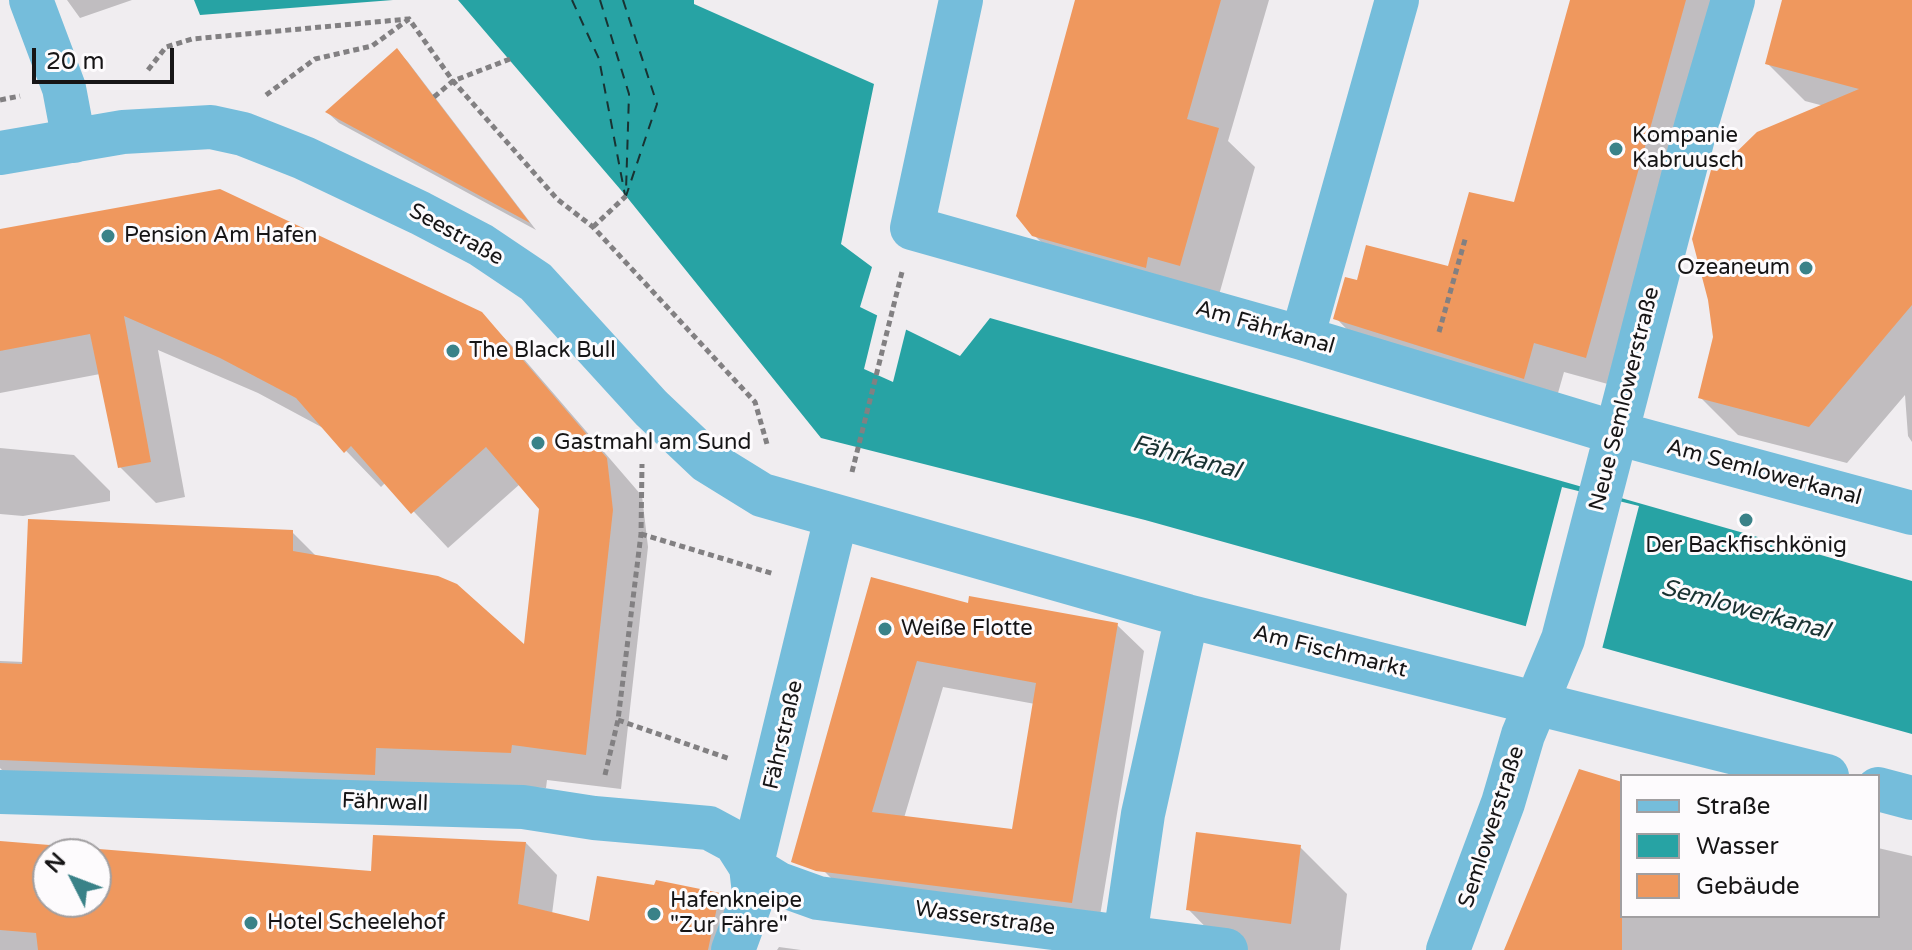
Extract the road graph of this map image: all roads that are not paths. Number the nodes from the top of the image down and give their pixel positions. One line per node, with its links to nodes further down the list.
1 (31, 0): 5 (street)
2 (961, 0): 7 (street, Am Fährkanal)
3 (1397, 0): 7 (street)
4 (1733, 0): 8 (street, Neue Semlowerstraße)
5 (74, 141): 6 (street, Seestraße); 10 (street, Seestraße)
6 (0, 153)
7 (1302, 338): 8 (street, Am Fährkanal)
8 (1616, 433): 9 (street, Am Semlowerkanal); 12 (street, Neue Semlowerstraße)
9 (1912, 513)
10 (836, 518): 11 (street, Am Fischmarkt); 17 (street, Fährstraße)
11 (1187, 616): 12 (street, Am Fischmarkt); 18 (street)
12 (1535, 703): 13 (street, Am Fischmarkt); 21 (street, Semlowerstraße)
13 (1819, 774)
14 (1880, 790): 16 (street)
15 (0, 792): 17 (street, Fährwall)
16 (1912, 798)
17 (751, 867): 18 (street, Wasserstraße); 19 (street, Fährstraße)
18 (1125, 937): 20 (street, Wasserstraße)
19 (733, 950)
20 (1226, 950)
21 (1448, 950)

